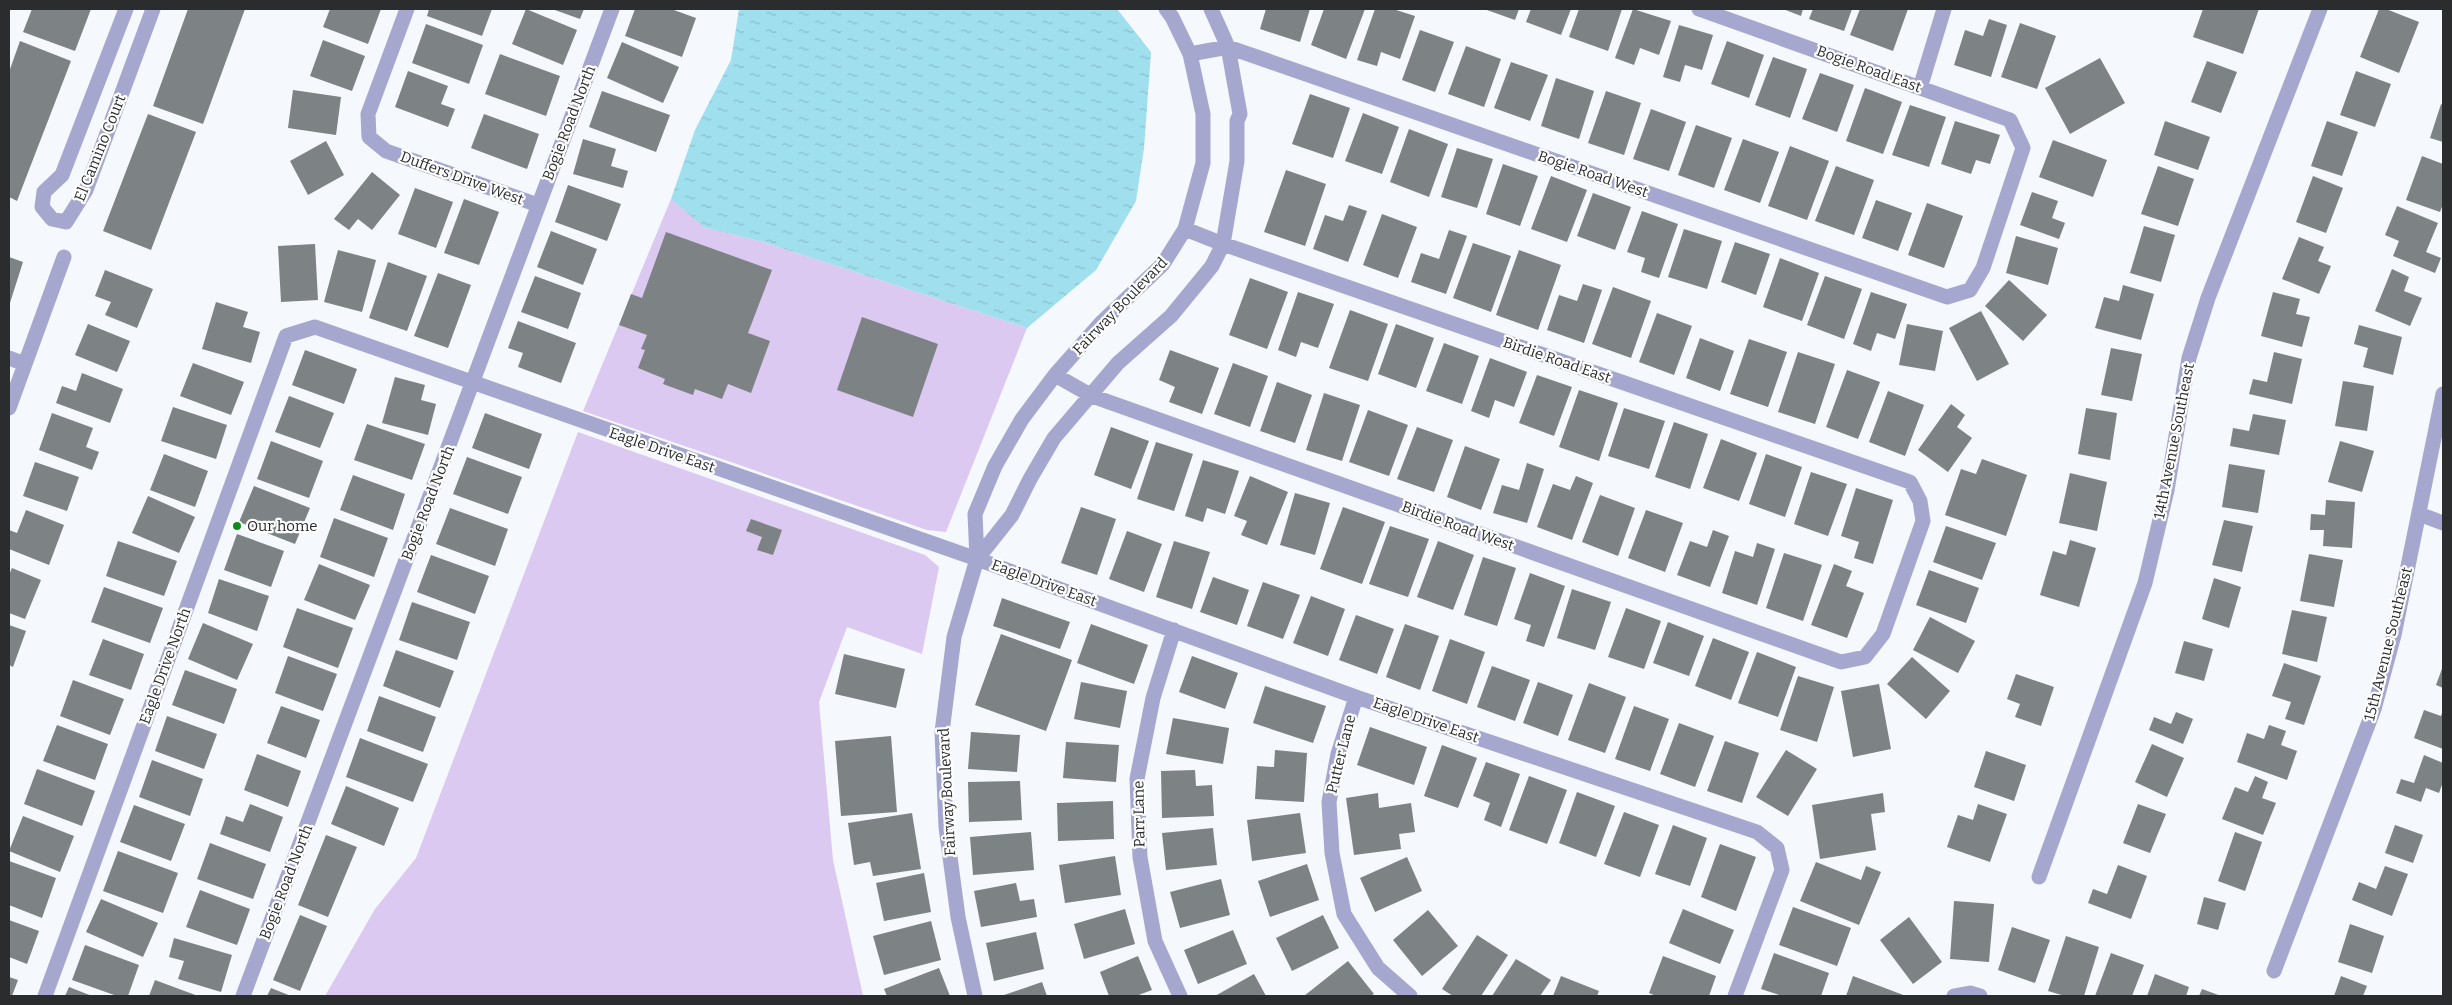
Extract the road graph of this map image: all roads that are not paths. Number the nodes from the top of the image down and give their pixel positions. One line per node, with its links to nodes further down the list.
1 (126, 9): 2 (street, El Camino Court)
2 (153, 9)
3 (407, 9): 14 (street, Duffers Drive West)
4 (612, 9): 14 (street, Bogie Road North)
5 (1166, 9): 11 (street, Fairway Boulevard)
6 (1211, 9): 10 (street, Fairway Boulevard)
7 (1699, 9): 12 (street, Bogie Road East)
8 (1944, 9): 12 (street)
9 (2320, 9): 32 (street, 14th Avenue Southeast)
10 (1228, 47): 11 (street, Bogie Road West); 13 (street, Bogie Road West); 16 (street, Fairway Boulevard)
11 (1190, 54): 15 (street, Fairway Boulevard)
12 (1920, 88): 13 (street, Bogie Road East)
13 (2023, 148)
14 (538, 205): 22 (street, Bogie Road North)
15 (1185, 229): 16 (street, Birdie Road East); 21 (street, Fairway Boulevard)
16 (1223, 244): 24 (street, Fairway Boulevard); 30 (street, Birdie Road East)
17 (64, 257): 20 (street)
18 (286, 336): 22 (street, Eagle Drive East); 34 (street, Eagle Drive North)
19 (9, 358): 20 (street)
20 (25, 364): 25 (street)
21 (1055, 375): 24 (street, Birdie Road West); 28 (street, Fairway Boulevard)
22 (473, 384): 28 (street, Eagle Drive East); 35 (street, Bogie Road North)
23 (2443, 394): 26 (street, 15th Avenue Southeast)
24 (1092, 396): 28 (street, Fairway Boulevard); 30 (street, Birdie Road West)
25 (9, 408)
26 (2419, 514): 27 (street); 33 (street, 15th Avenue Southeast)
27 (2443, 523)
28 (976, 559): 29 (street, Eagle Drive East); 36 (street, Fairway Boulevard)
29 (1174, 630): 31 (street, Eagle Drive East); 37 (street, Parr Lane)
30 (1866, 657)
31 (1356, 696): 38 (street, Putter Lane); 39 (street, Eagle Drive East)
32 (2039, 877)
33 (2274, 972)
34 (45, 996)
35 (243, 996)
36 (975, 996)
37 (1180, 996)
38 (1410, 996)
39 (1735, 996)
40 (1954, 996): 41 (street)
41 (1980, 996)

